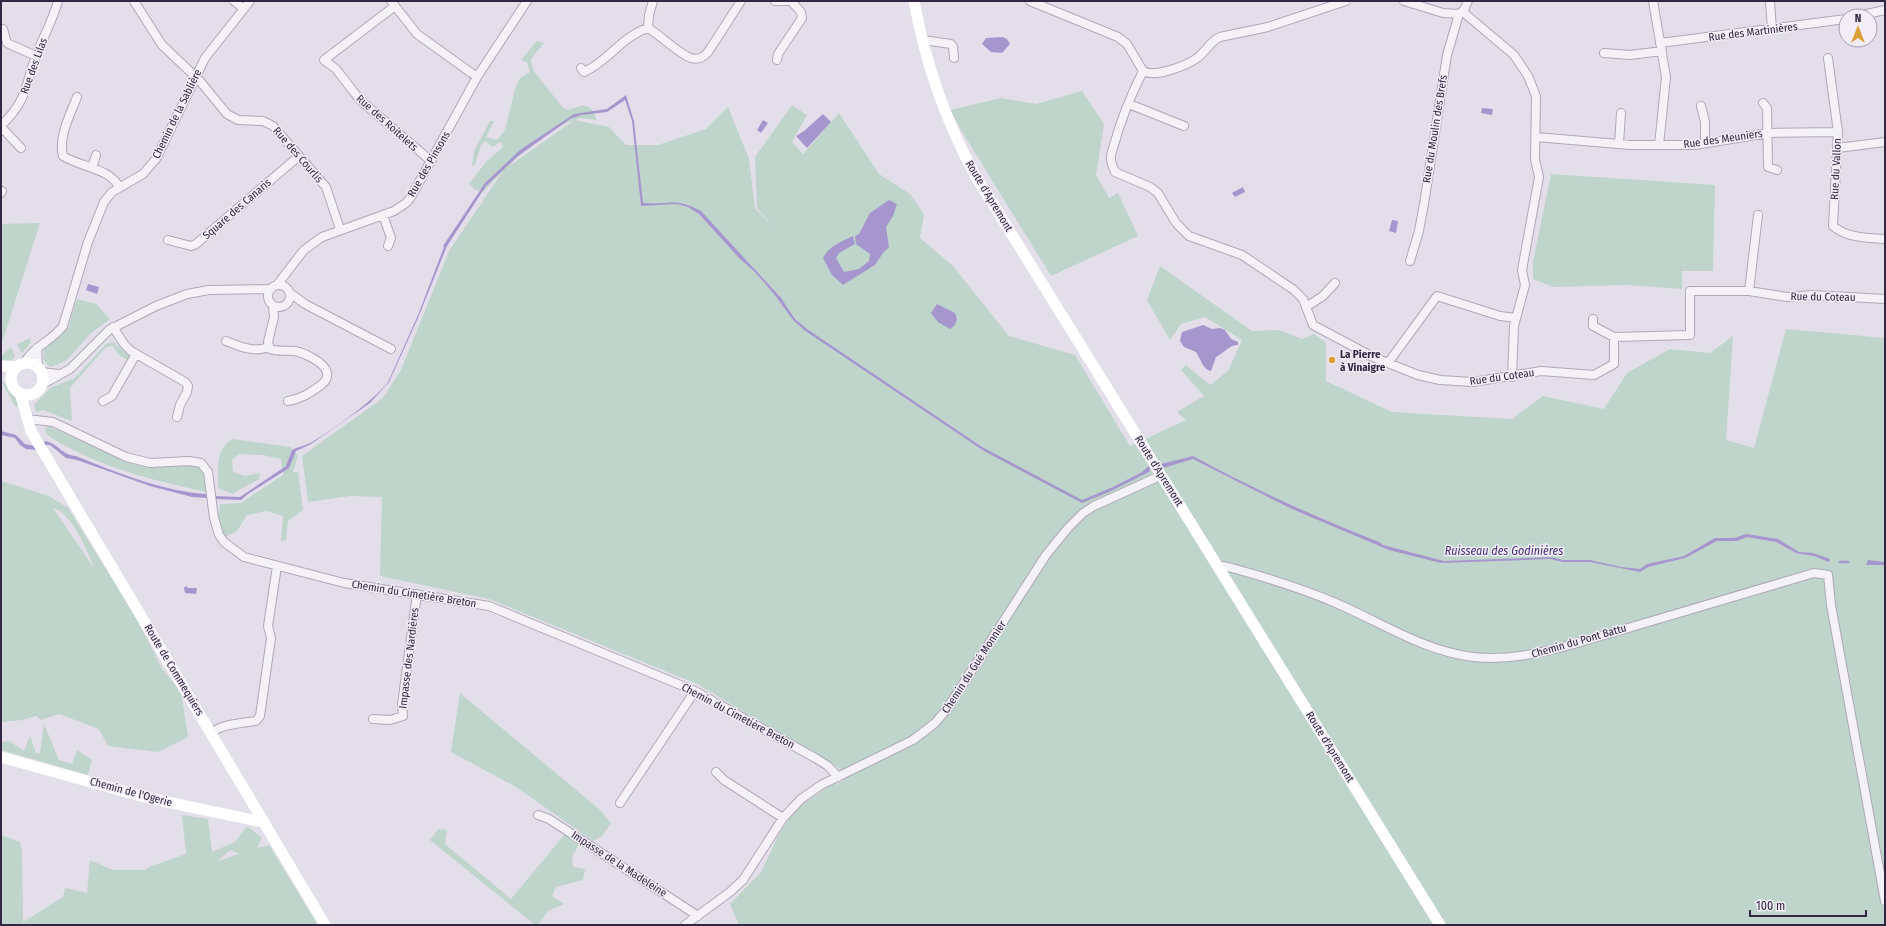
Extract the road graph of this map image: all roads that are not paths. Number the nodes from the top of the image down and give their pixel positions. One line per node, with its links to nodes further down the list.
1 (58, 1): 28 (street, Rue des Lilas)
2 (134, 1): 34 (street, Rue des Courlis)
3 (234, 1): 19 (street)
4 (250, 1): 19 (street, Chemin de la Sablière)
5 (527, 1): 35 (street, Rue des Pinsons)
6 (652, 1): 22 (street)
7 (741, 1): 22 (street)
8 (775, 1): 9 (street)
9 (787, 1)
10 (791, 1): 31 (street)
11 (914, 1): 25 (street, Route d'Apremont)
12 (1030, 1): 33 (street)
13 (1346, 1): 33 (street)
14 (1404, 1): 20 (street)
15 (1468, 1): 20 (street, Rue du Moulin des Brefs)
16 (1653, 1): 26 (street)
17 (1770, 1): 24 (street)
18 (393, 4): 35 (street); 54 (street, Rue des Roitelets)
19 (244, 9): 34 (street, Chemin de la Sablière)
20 (1461, 13): 45 (street); 64 (street, Rue du Moulin des Brefs)
21 (1838, 20): 24 (street, Rue des Martinières)
22 (648, 28): 32 (street)
23 (3, 29): 28 (street)
24 (1772, 30): 26 (street, Rue des Martinières)
25 (923, 40): 29 (street); 102 (street, Route d'Apremont)
26 (1661, 47): 27 (street, Rue des Martinières); 49 (street)
27 (1604, 54)
28 (36, 56): 42 (street, Rue des Lilas)
29 (954, 58)
30 (1828, 58): 43 (street, Rue du Vallon)
31 (777, 60)
32 (581, 68)
33 (1143, 71): 38 (street)
34 (196, 77): 53 (street, Rue des Courlis); 57 (street, Chemin de la Sablière)
35 (477, 77): 54 (street, Rue des Pinsons)
36 (78, 97): 55 (street)
37 (1763, 103): 44 (street)
38 (1129, 104): 41 (street); 76 (street)
39 (1701, 106): 47 (street)
40 (1621, 113): 48 (street)
41 (1184, 126)
42 (1, 127): 50 (street)
43 (1838, 132): 44 (street, Rue des Meuniers); 51 (street, Rue du Vallon)
44 (1768, 133): 47 (street, Rue des Meuniers); 56 (street)
45 (1536, 137): 48 (street, Rue des Meuniers); 78 (street)
46 (1885, 142): 51 (street)
47 (1705, 143): 49 (street, Rue des Meuniers)
48 (1619, 144): 49 (street, Rue des Meuniers)
49 (1659, 145)
50 (21, 148)
51 (1838, 148): 61 (street, Rue du Vallon)
52 (96, 155): 55 (street)
53 (299, 156): 60 (street, Rue des Courlis); 62 (street, Square des Canaris)
54 (431, 161): 58 (street, Rue des Pinsons)
55 (92, 168): 57 (street)
56 (1777, 170)
57 (119, 187): 84 (street, Chemin de la Sablière)
58 (383, 215): 60 (street, Rue des Pinsons); 63 (street)
59 (1758, 215): 70 (street)
60 (340, 229): 65 (street, Rue des Pinsons)
61 (1885, 239)
62 (168, 240)
63 (388, 246)
64 (1410, 261)
65 (285, 276): 67 (street, Rue des Pinsons); 69 (street)
66 (1335, 284): 76 (street)
67 (274, 287): 68 (street); 69 (street); 72 (street)
68 (254, 290): 72 (street); 80 (street)
69 (288, 290): 73 (street); 74 (street)
70 (1749, 291): 71 (street, Rue du Coteau); 81 (street, Rue du Coteau)
71 (1885, 299)
72 (270, 302): 75 (street); 77 (street)
73 (289, 302): 74 (street); 75 (street)
74 (305, 304): 85 (street)
75 (281, 307): 77 (street)
76 (1306, 307): 87 (street, Rue du Coteau)
77 (274, 317): 83 (street)
78 (1516, 318): 87 (street); 92 (street)
79 (1592, 319): 81 (street, Rue du Coteau)
80 (114, 327): 86 (street); 91 (street)
81 (1614, 337): 92 (street, Rue du Coteau)
82 (226, 341): 83 (street)
83 (269, 346): 99 (street)
84 (37, 348): 88 (street, Chemin de la Sablière); 90 (street)
85 (391, 349)
86 (136, 354): 98 (street); 101 (street)
87 (1388, 363): 92 (street, Rue du Coteau)
88 (20, 365): 89 (street); 90 (street); 94 (street)
89 (1, 366)
90 (40, 369): 91 (street); 95 (street)
91 (59, 374): 95 (street)
92 (1512, 377)
93 (1, 378): 94 (street)
94 (12, 384): 96 (street)
95 (43, 384): 97 (street)
96 (20, 393): 97 (street); 100 (street, Route de Commequiers)
97 (34, 394): 100 (street)
98 (103, 401)
99 (288, 401)
100 (27, 417): 103 (street, Chemin du Cimetière Breton); 108 (street, Route de Commequiers)
101 (177, 417)
102 (1162, 475): 104 (street, Route d'Apremont); 111 (street, Chemin du Gué Monnier)
103 (277, 566): 105 (street, Chemin du Cimetière Breton); 108 (street)
104 (1219, 568): 116 (street, Chemin du Pont Battu); 120 (street, Route d'Apremont)
105 (417, 594): 106 (street, Chemin du Cimetière Breton); 107 (street, Impasse des Nardières)
106 (695, 691): 111 (street, Chemin du Cimetière Breton); 112 (street)
107 (373, 719)
108 (211, 733): 115 (street, Route de Commequiers)
109 (1, 757): 115 (street, Chemin de l'Ogerie)
110 (716, 772): 114 (street)
111 (838, 778): 114 (street, Chemin du Gué Monnier)
112 (620, 803)
113 (538, 816): 117 (street, Impasse de la Madeleine)
114 (783, 818): 117 (street, Chemin du Gué Monnier)
115 (263, 820): 118 (street, Route de Commequiers)
116 (1885, 901)
117 (698, 916): 119 (street, Chemin du Gué Monnier)
118 (324, 925)
119 (686, 925)
120 (1440, 925)

